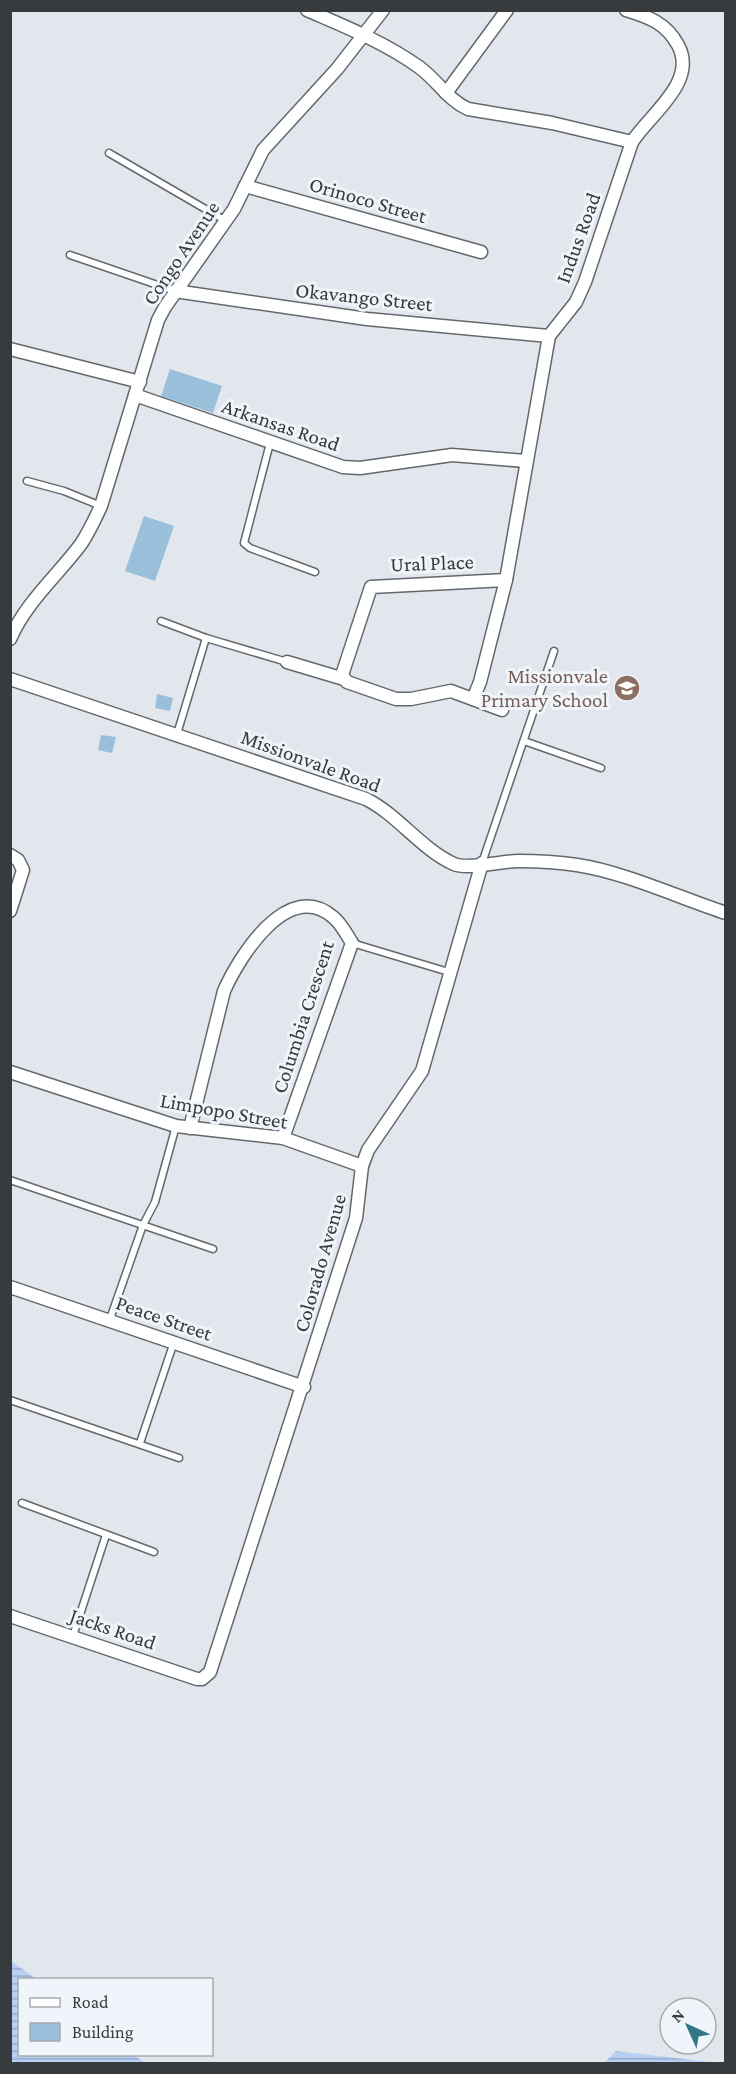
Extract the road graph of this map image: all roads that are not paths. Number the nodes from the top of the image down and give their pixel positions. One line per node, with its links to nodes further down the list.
1 (307, 10): 5 (street)
2 (383, 10): 5 (street, Congo Avenue)
3 (507, 10): 6 (street)
4 (626, 10): 7 (street, Indus Road)
5 (365, 34): 6 (street); 9 (street, Congo Avenue)
6 (446, 93): 7 (street)
7 (632, 142): 14 (street, Indus Road)
8 (109, 153): 10 (lane)
9 (245, 186): 10 (street, Congo Avenue); 11 (street, Orinoco Street)
10 (226, 221): 13 (street, Congo Avenue)
11 (481, 252)
12 (70, 255): 13 (lane)
13 (175, 291): 14 (street, Okavango Street); 16 (street, Congo Avenue)
14 (549, 336): 19 (street, Indus Road)
15 (10, 350): 16 (street)
16 (140, 382): 17 (street, Congo Avenue)
17 (135, 396): 18 (street, Arkansas Road); 21 (street, Congo Avenue)
18 (270, 443): 19 (street, Arkansas Road); 22 (lane)
19 (525, 461): 23 (street, Indus Road)
20 (27, 481): 21 (lane)
21 (101, 506): 26 (street, Congo Avenue)
22 (315, 572)
23 (506, 580): 30 (street, Ural Place); 31 (street, Indus Road)
24 (161, 621): 25 (lane)
25 (206, 638): 28 (lane); 33 (lane)
26 (10, 639)
27 (554, 651): 34 (lane)
28 (287, 662): 30 (street)
29 (10, 680): 33 (street, Missionvale Road)
30 (344, 680): 31 (street)
31 (473, 699): 32 (street)
32 (502, 710)
33 (177, 734): 37 (street, Missionvale Road)
34 (524, 741): 35 (lane); 37 (lane)
35 (601, 768)
36 (10, 855): 38 (street)
37 (482, 863): 39 (street, Missionvale Road); 41 (street, Colorado Avenue)
38 (10, 911)
39 (726, 913)
40 (352, 943): 41 (lane); 44 (street, Columbia Crescent); 45 (street, Columbia Crescent)
41 (452, 973): 46 (street, Colorado Avenue)
42 (10, 1072): 43 (street, Limpopo Street)
43 (176, 1126): 44 (street, Limpopo Street); 48 (lane)
44 (190, 1128): 45 (street, Limpopo Street)
45 (283, 1138): 46 (street, Limpopo Street)
46 (362, 1166): 53 (street, Colorado Avenue)
47 (10, 1180): 48 (lane)
48 (143, 1225): 49 (lane); 51 (lane)
49 (213, 1249)
50 (10, 1287): 51 (street, Peace Street)
51 (110, 1320): 52 (street, Peace Street)
52 (174, 1342): 53 (street, Peace Street); 55 (lane)
53 (304, 1387): 62 (street, Colorado Avenue)
54 (10, 1400): 55 (lane)
55 (140, 1443): 56 (lane)
56 (179, 1458)
57 (22, 1503): 58 (lane)
58 (106, 1535): 59 (lane); 61 (lane)
59 (154, 1552)
60 (10, 1616): 61 (street, Jacks Road)
61 (73, 1636): 62 (street, Jacks Road)
62 (202, 1679)

